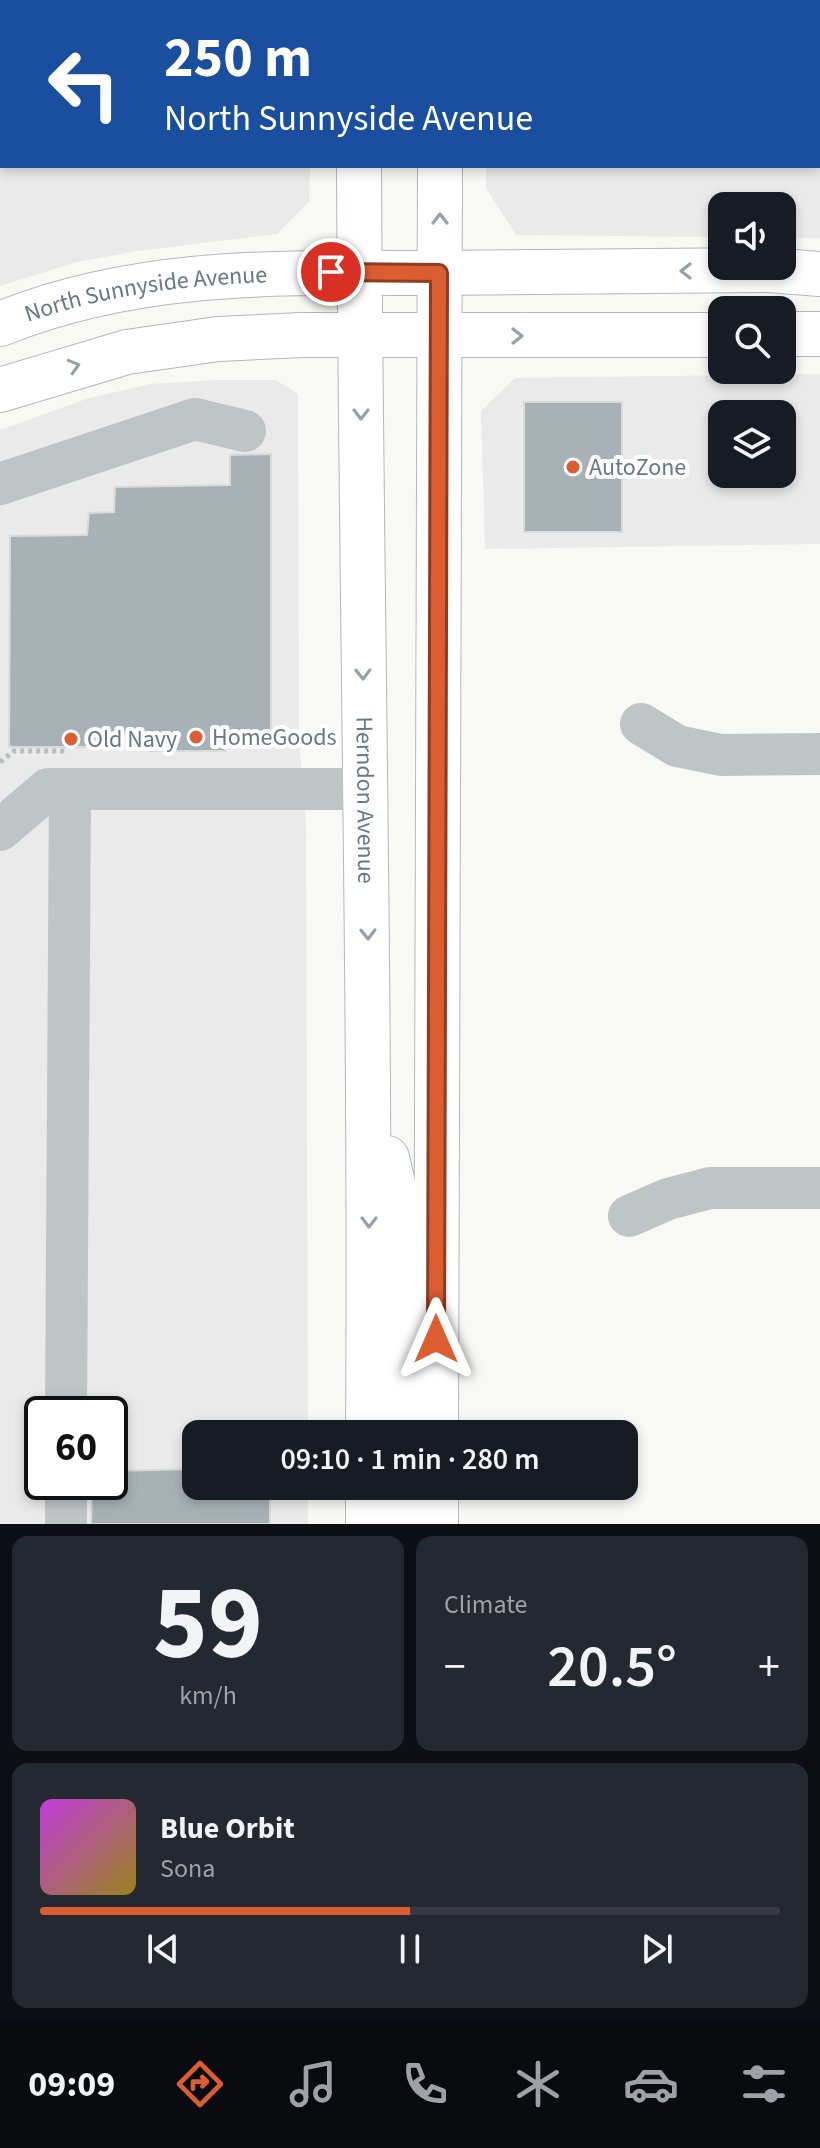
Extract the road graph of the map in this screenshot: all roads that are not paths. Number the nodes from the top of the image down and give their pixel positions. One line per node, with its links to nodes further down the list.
1 (359, 168): 3 (main road, Herndon Avenue)
2 (440, 168): 4 (main road, one-way to 2)
3 (360, 273): 4 (main road, North Sunnyside Avenue); 6 (main road, North Sunnyside Avenue); 10 (main road, Herndon Avenue)
4 (439, 273): 5 (main road, North Sunnyside Avenue, one-way to 4); 11 (main road)
5 (820, 274)
6 (0, 324)
7 (796, 334): 8 (main road)
8 (820, 334)
9 (708, 335): 11 (main road, one-way to 9)
10 (361, 336): 11 (main road); 12 (main road, one-way to 10); 18 (main road, Herndon Avenue, one-way to 18)
11 (439, 337): 26 (main road)
12 (0, 390)
13 (245, 431): 14 (street)
14 (0, 484)
15 (641, 724): 16 (street)
16 (820, 754)
17 (70, 789): 18 (street); 19 (street); 23 (street)
18 (365, 789): 20 (main road, Herndon Avenue, one-way to 20)
19 (0, 830)
20 (370, 1081): 24 (main road, Herndon Avenue, one-way to 24); 25 (main road)
21 (820, 1188): 22 (street)
22 (629, 1216)
23 (66, 1396)
24 (368, 1420)
25 (402, 1420)
26 (436, 1420)
27 (66, 1500): 31 (street)
28 (368, 1500): 32 (main road)
29 (402, 1500): 33 (main road)
30 (436, 1500): 34 (main road)
31 (66, 1524)
32 (368, 1524)
33 (402, 1524)
34 (436, 1524)

